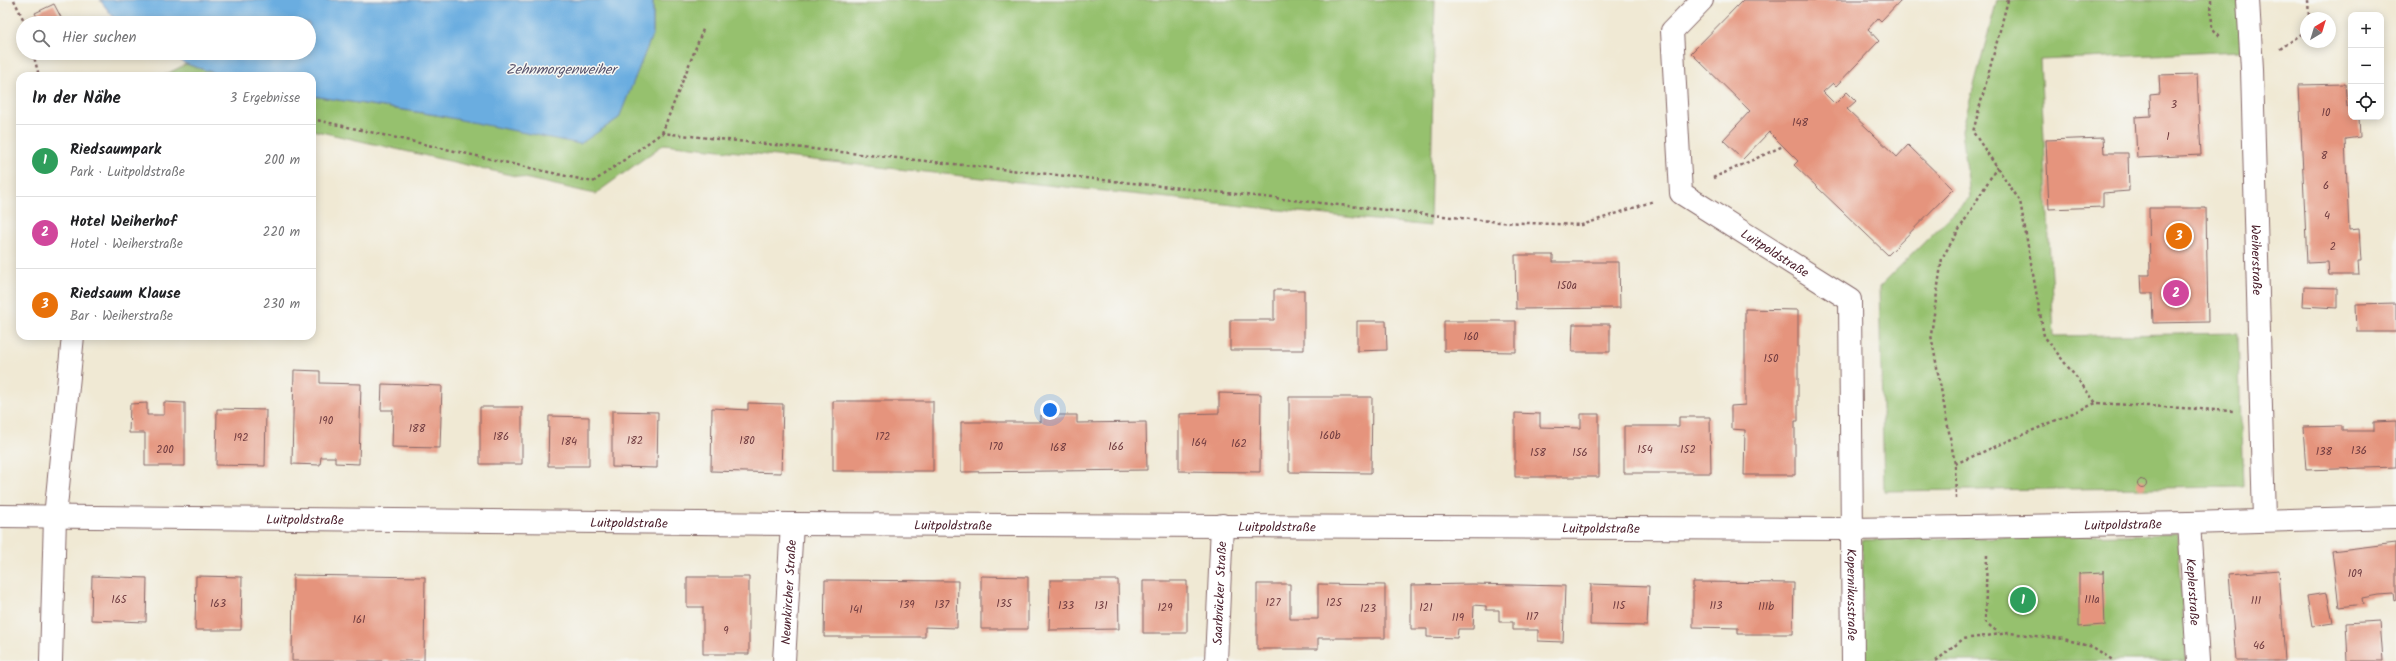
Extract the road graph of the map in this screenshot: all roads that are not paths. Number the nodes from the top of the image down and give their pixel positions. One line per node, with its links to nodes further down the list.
1 (1702, 0): 11 (street, Luitpoldstraße)
2 (2248, 0): 7 (street, Weiherstraße)
3 (73, 340): 5 (street)
4 (0, 516): 5 (street, Luitpoldstraße)
5 (56, 517): 9 (street, Luitpoldstraße); 12 (street)
6 (2396, 517): 7 (street, Luitpoldstraße)
7 (2264, 520): 8 (street, Luitpoldstraße)
8 (2189, 523): 11 (street, Luitpoldstraße); 16 (street, Keplerstraße)
9 (792, 524): 10 (street, Luitpoldstraße); 13 (street, Neunkircher Straße)
10 (1222, 525): 11 (street, Luitpoldstraße); 14 (street, Saarbrücker Straße)
11 (1851, 529): 15 (street, Kopernikusstraße)
12 (51, 661)
13 (784, 661)
14 (1216, 661)
15 (1853, 661)
16 (2198, 661)

